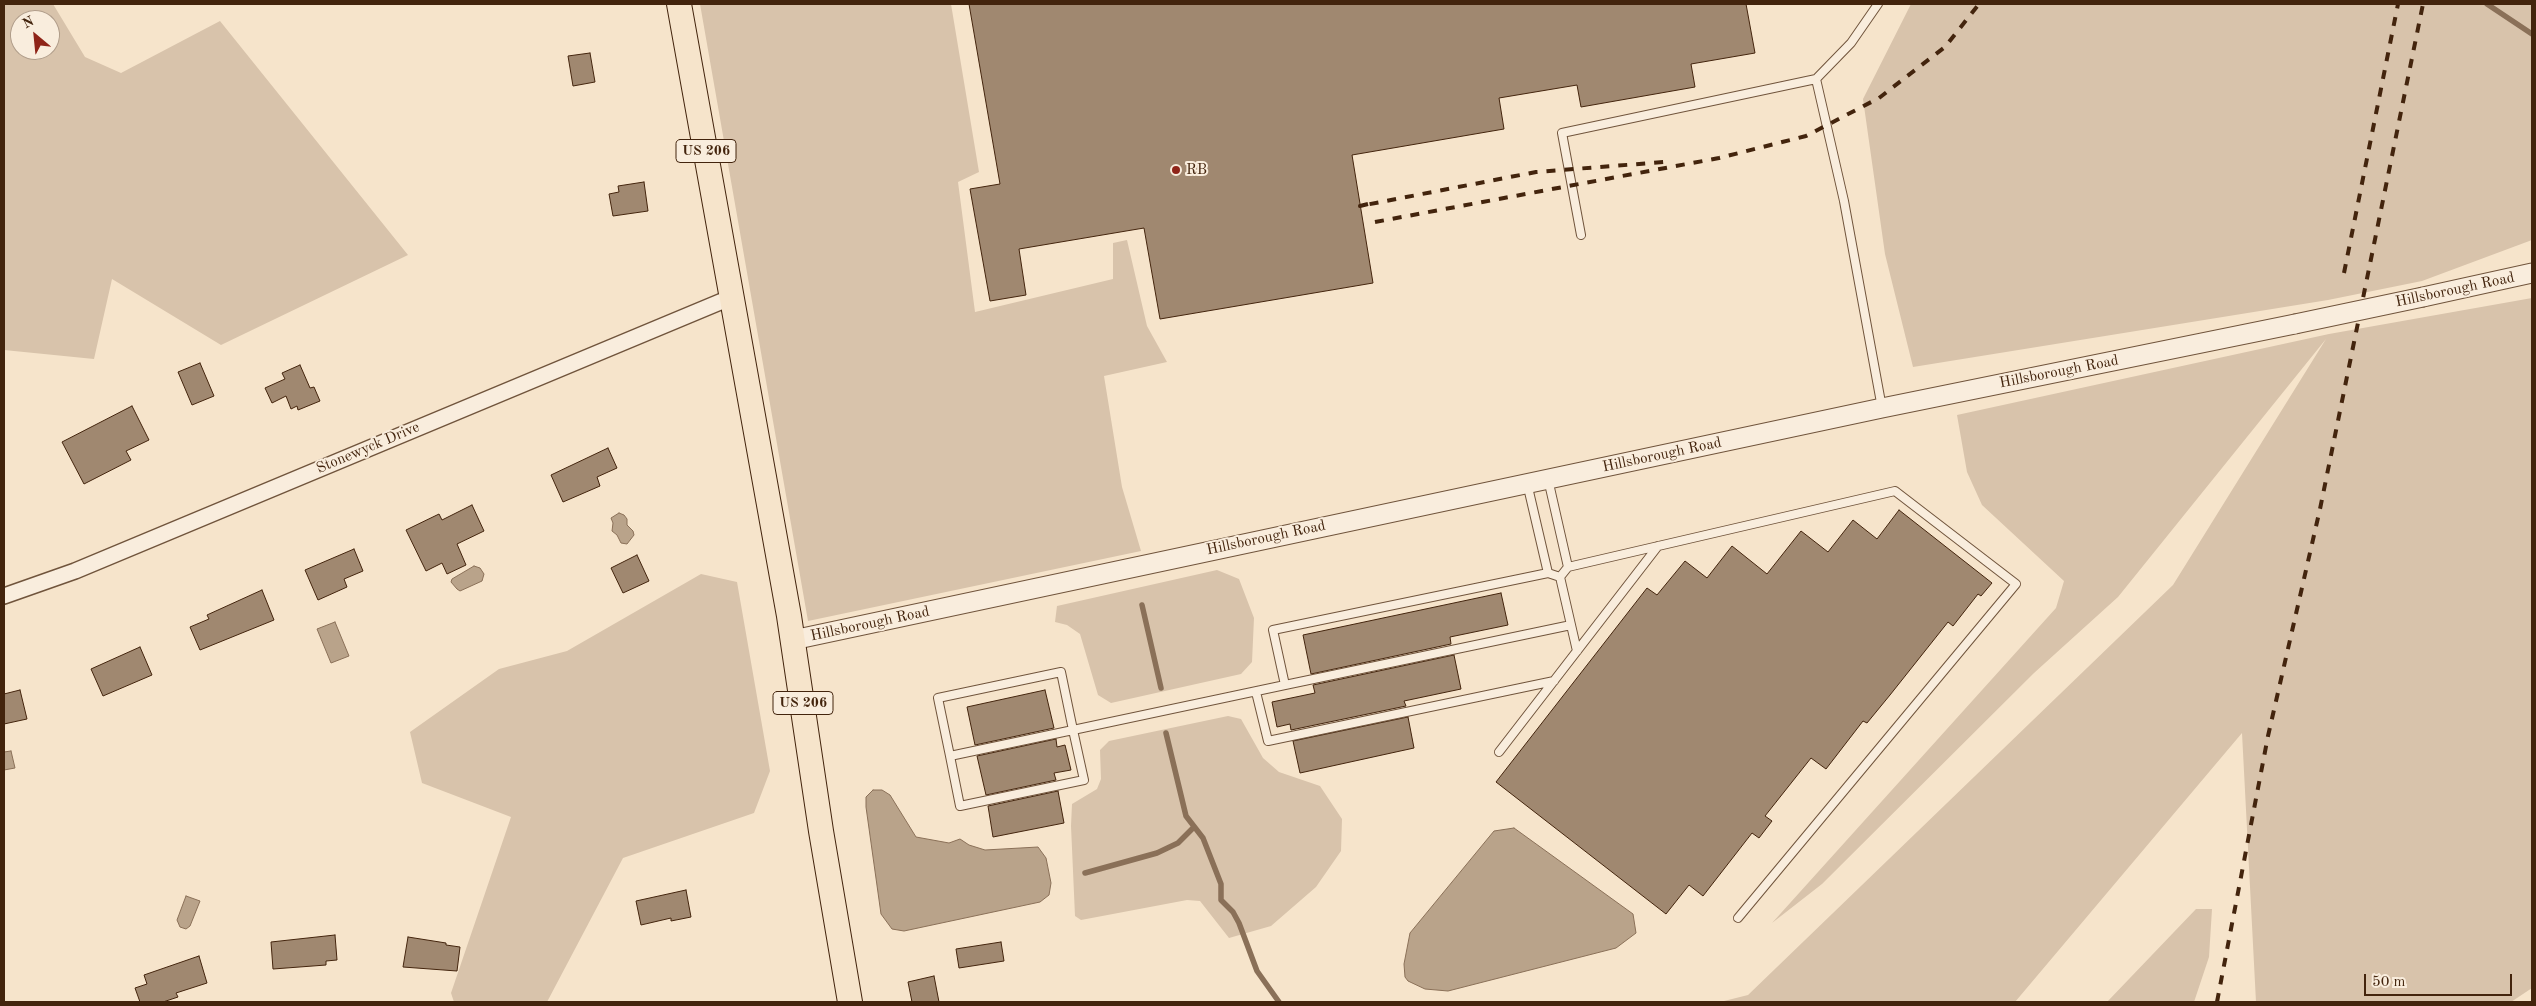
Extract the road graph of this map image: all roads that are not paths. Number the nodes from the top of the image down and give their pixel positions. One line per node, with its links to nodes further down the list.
1 (679, 4): 6 (main road, US 206)
2 (1878, 4): 3 (lane)
3 (1816, 79): 4 (lane); 7 (lane)
4 (1581, 235)
5 (2532, 273): 7 (street, Hillsborough Road, bridge)
6 (732, 297): 14 (street, Stonewyck Drive); 16 (main road, US 206)
7 (1882, 408): 8 (street, Hillsborough Road)
8 (1548, 479): 9 (street, Hillsborough Road); 11 (lane)
9 (1527, 484): 12 (lane); 16 (street, Hillsborough Road)
10 (1658, 546): 11 (lane); 17 (lane); 24 (lane)
11 (1568, 567): 13 (lane)
12 (1548, 572): 13 (lane); 19 (lane)
13 (1560, 577): 15 (lane)
14 (4, 596)
15 (1571, 626): 17 (lane); 19 (lane)
16 (793, 640): 25 (main road, US 206)
17 (1577, 651): 18 (lane)
18 (1554, 681): 20 (lane); 22 (lane)
19 (1285, 685): 20 (lane)
20 (1256, 692): 21 (lane)
21 (1073, 730): 23 (lane); 23 (lane); 23 (lane)
22 (1499, 752)
23 (950, 756)
24 (1738, 918)
25 (850, 1002)

